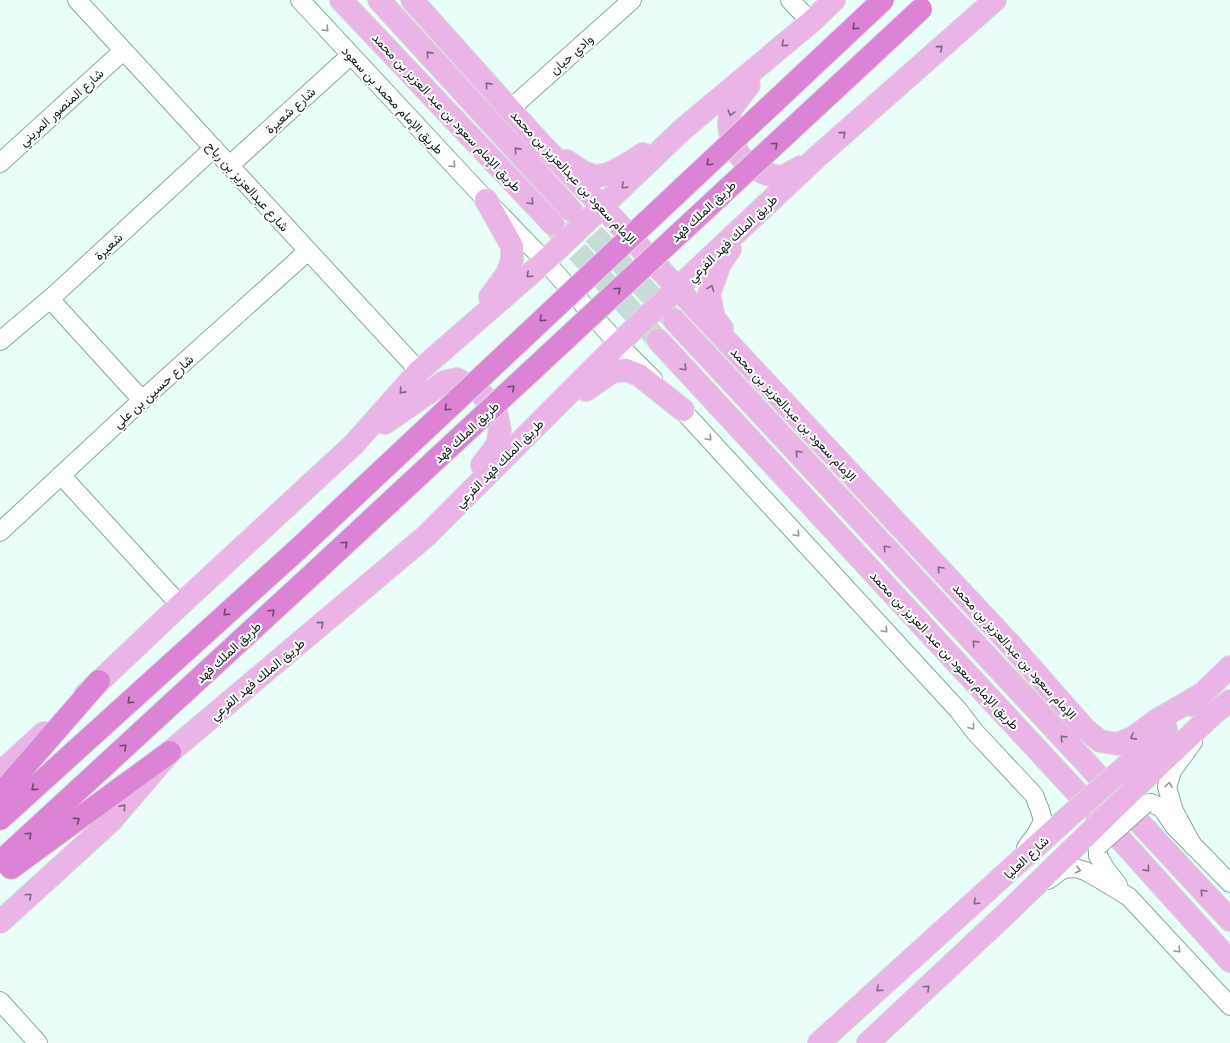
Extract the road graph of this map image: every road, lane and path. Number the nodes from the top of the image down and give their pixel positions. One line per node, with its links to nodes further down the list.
1 (77, 0): 14 (street, شارع عبدالعزيز بن رباح)
2 (300, 0): 15 (street, طريق الإمام محمد بن سعود, one-way to 15)
3 (342, 0): 27 (main road, طريق الإمام سعود بن عبد العزيز بن محمد, one-way to 27)
4 (379, 0): 26 (main road, طريق الإمام سعود بن عبد العزيز بن محمد, one-way to 4)
5 (412, 0): 17 (main road, الإمام سعود بن عبدالعزيز بن محمد, one-way to 5)
6 (632, 0): 12 (street, وادي حبان)
7 (790, 0): 13 (street)
8 (834, 0): 13 (main road)
9 (883, 0): 56 (highway, one-way to 56, bridge)
10 (995, 0): 21 (main road, طريق الملك فهد الفرعي, one-way to 10)
11 (926, 4): 59 (highway, طريق الملك فهد, one-way to 11, bridge)
12 (613, 6): 17 (street, وادي حبان)
13 (811, 22): 16 (main road, one-way to 16)
14 (123, 51): 20 (street, شارع عبدالعزيز بن رباح); 22 (street, شارع المنصور المريني)
15 (351, 55): 23 (street, شارع شعيرة); 24 (street, طريق الإمام محمد بن سعود, one-way to 24)
16 (768, 58): 18 (main road); 21 (main road, one-way to 21)
17 (510, 109): 19 (main road, الإمام سعود بن عبدالعزيز بن محمد)
18 (683, 129): 19 (main road); 25 (main road, one-way to 25)
19 (541, 144): 25 (main road, الإمام سعود بن عبدالعزيز بن محمد)
20 (214, 148): 23 (street, شارع عبدالعزيز بن رباح); 32 (street, شعيرة)
21 (817, 157): 28 (main road, طريق الملك فهد الفرعي)
22 (0, 163)
23 (230, 165): 29 (street, شارع عبدالعزيز بن رباح)
24 (486, 200): 30 (street, طريق الإمام محمد بن سعود); 34 (main road)
25 (602, 206): 30 (main road); 31 (main road, الإمام سعود بن عبدالعزيز بن محمد)
26 (571, 210)
27 (553, 224)
28 (745, 225): 31 (main road, طريق الملك فهد الفرعي); 38 (main road, one-way to 28)
29 (308, 251): 39 (street, شارع عبدالعزيز بن رباح); 40 (street, شارع حسين بن علي)
30 (545, 261): 34 (main road, one-way to 34); 37 (street, طريق الإمام محمد بن سعود)
31 (678, 290): 37 (main road, طريق الملك فهد الفرعي); 38 (main road, الإمام سعود بن عبدالعزيز بن محمد)
32 (50, 298): 36 (street, شعيرة); 40 (street)
33 (674, 320): 65 (main road, طريق الإمام سعود بن عبد العزيز بن محمد, one-way to 33)
34 (466, 331): 39 (main road)
35 (658, 340): 67 (main road, طريق الإمام سعود بن عبد العزيز بن محمد, one-way to 67)
36 (0, 341)
37 (618, 344): 41 (street, طريق الإمام محمد بن سعود); 42 (main road, طريق الملك فهد الفرعي)
38 (752, 369): 50 (main road, الإمام سعود بن عبدالعزيز بن محمد, one-way to 38)
39 (419, 371): 43 (main road, one-way to 43)
40 (142, 400): 44 (street, شارع حسين بن علي)
41 (683, 410): 42 (main road); 62 (street, طريق الإمام محمد بن سعود, one-way to 62)
42 (540, 421): 45 (main road, طريق الملك فهد الفرعي)
43 (354, 444): 45 (main road); 47 (main road)
44 (61, 475): 46 (street, شارع حسين بن علي); 47 (street)
45 (435, 527): 52 (main road, طريق الملك فهد الفرعي, one-way to 45)
46 (0, 532)
47 (180, 605): 49 (main road)
48 (1230, 667): 50 (main road, شارع العليا)
49 (99, 682): 53 (main road); 54 (highway)
50 (1202, 694): 62 (main road, شارع العليا, bridge)
51 (1222, 707): 55 (main road, شارع العليا); 58 (street, one-way to 51)
52 (170, 752): 60 (highway, one-way to 52); 66 (main road, طريق الملك فهد الفرعي, one-way to 52)
53 (0, 773)
54 (0, 795)
55 (1141, 795): 57 (main road, شارع العليا, bridge); 58 (street)
56 (0, 819)
57 (1092, 842): 63 (street); 64 (main road, شارع العليا)
58 (1193, 846): 61 (street)
59 (0, 862)
60 (0, 876)
61 (1230, 883)
62 (996, 884): 71 (main road, شارع العليا, one-way to 71)
63 (1129, 897): 64 (street, one-way to 63); 69 (street, one-way to 69)
64 (1011, 909): 72 (main road, شارع العليا, one-way to 64)
65 (1230, 920)
66 (0, 922)
67 (1230, 961)
68 (0, 1001): 70 (street)
69 (1230, 1006)
70 (38, 1043)
71 (819, 1043)
72 (868, 1043)

